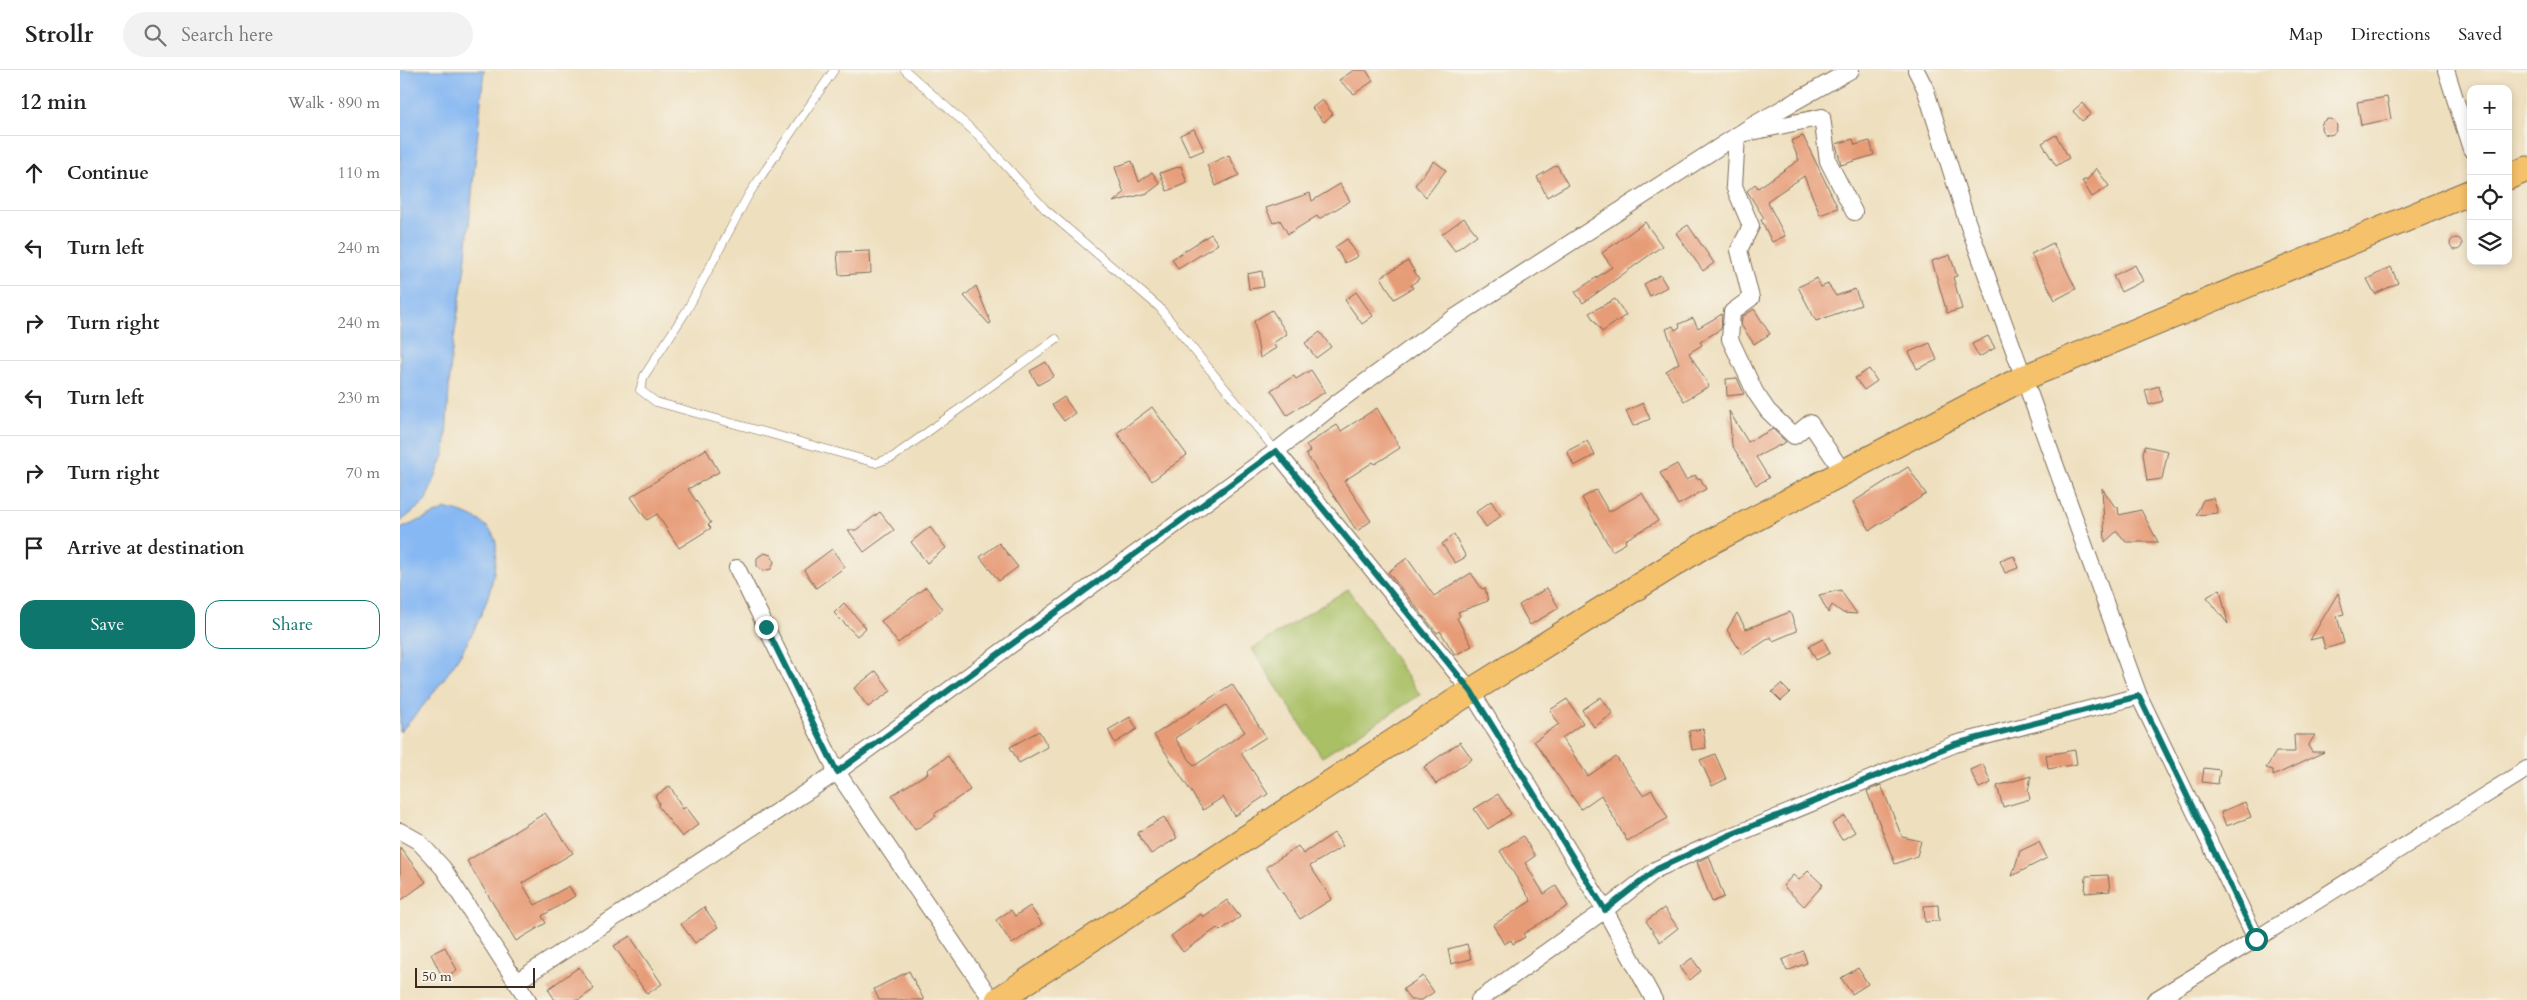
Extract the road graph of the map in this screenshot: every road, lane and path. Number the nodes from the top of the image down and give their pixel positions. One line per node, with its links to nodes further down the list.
1 (834, 70): 12 (lane)
2 (905, 70): 14 (lane)
3 (1851, 70): 6 (street)
4 (1916, 70): 13 (street)
5 (2446, 70): 7 (street)
6 (1737, 135): 11 (street); 14 (street); 15 (street)
7 (2467, 136)
8 (2527, 169): 9 (main road)
9 (2512, 175)
10 (2467, 194): 13 (main road)
11 (1854, 212)
12 (1056, 339)
13 (2023, 378): 15 (main road); 18 (street)
14 (1276, 451): 17 (street); 20 (street)
15 (1843, 472): 17 (main road)
16 (737, 568): 20 (street)
17 (1471, 691): 22 (street); 27 (main road)
18 (2139, 696): 22 (street); 23 (street)
19 (2527, 769): 23 (street)
20 (837, 772): 24 (street); 26 (street)
21 (400, 831): 24 (street)
22 (1605, 910): 28 (street); 29 (street)
23 (2256, 939): 30 (street)
24 (516, 982): 25 (street)
25 (528, 1000)
26 (992, 1000)
27 (998, 1000)
28 (1479, 1000)
29 (1654, 1000)
30 (2155, 1000)

